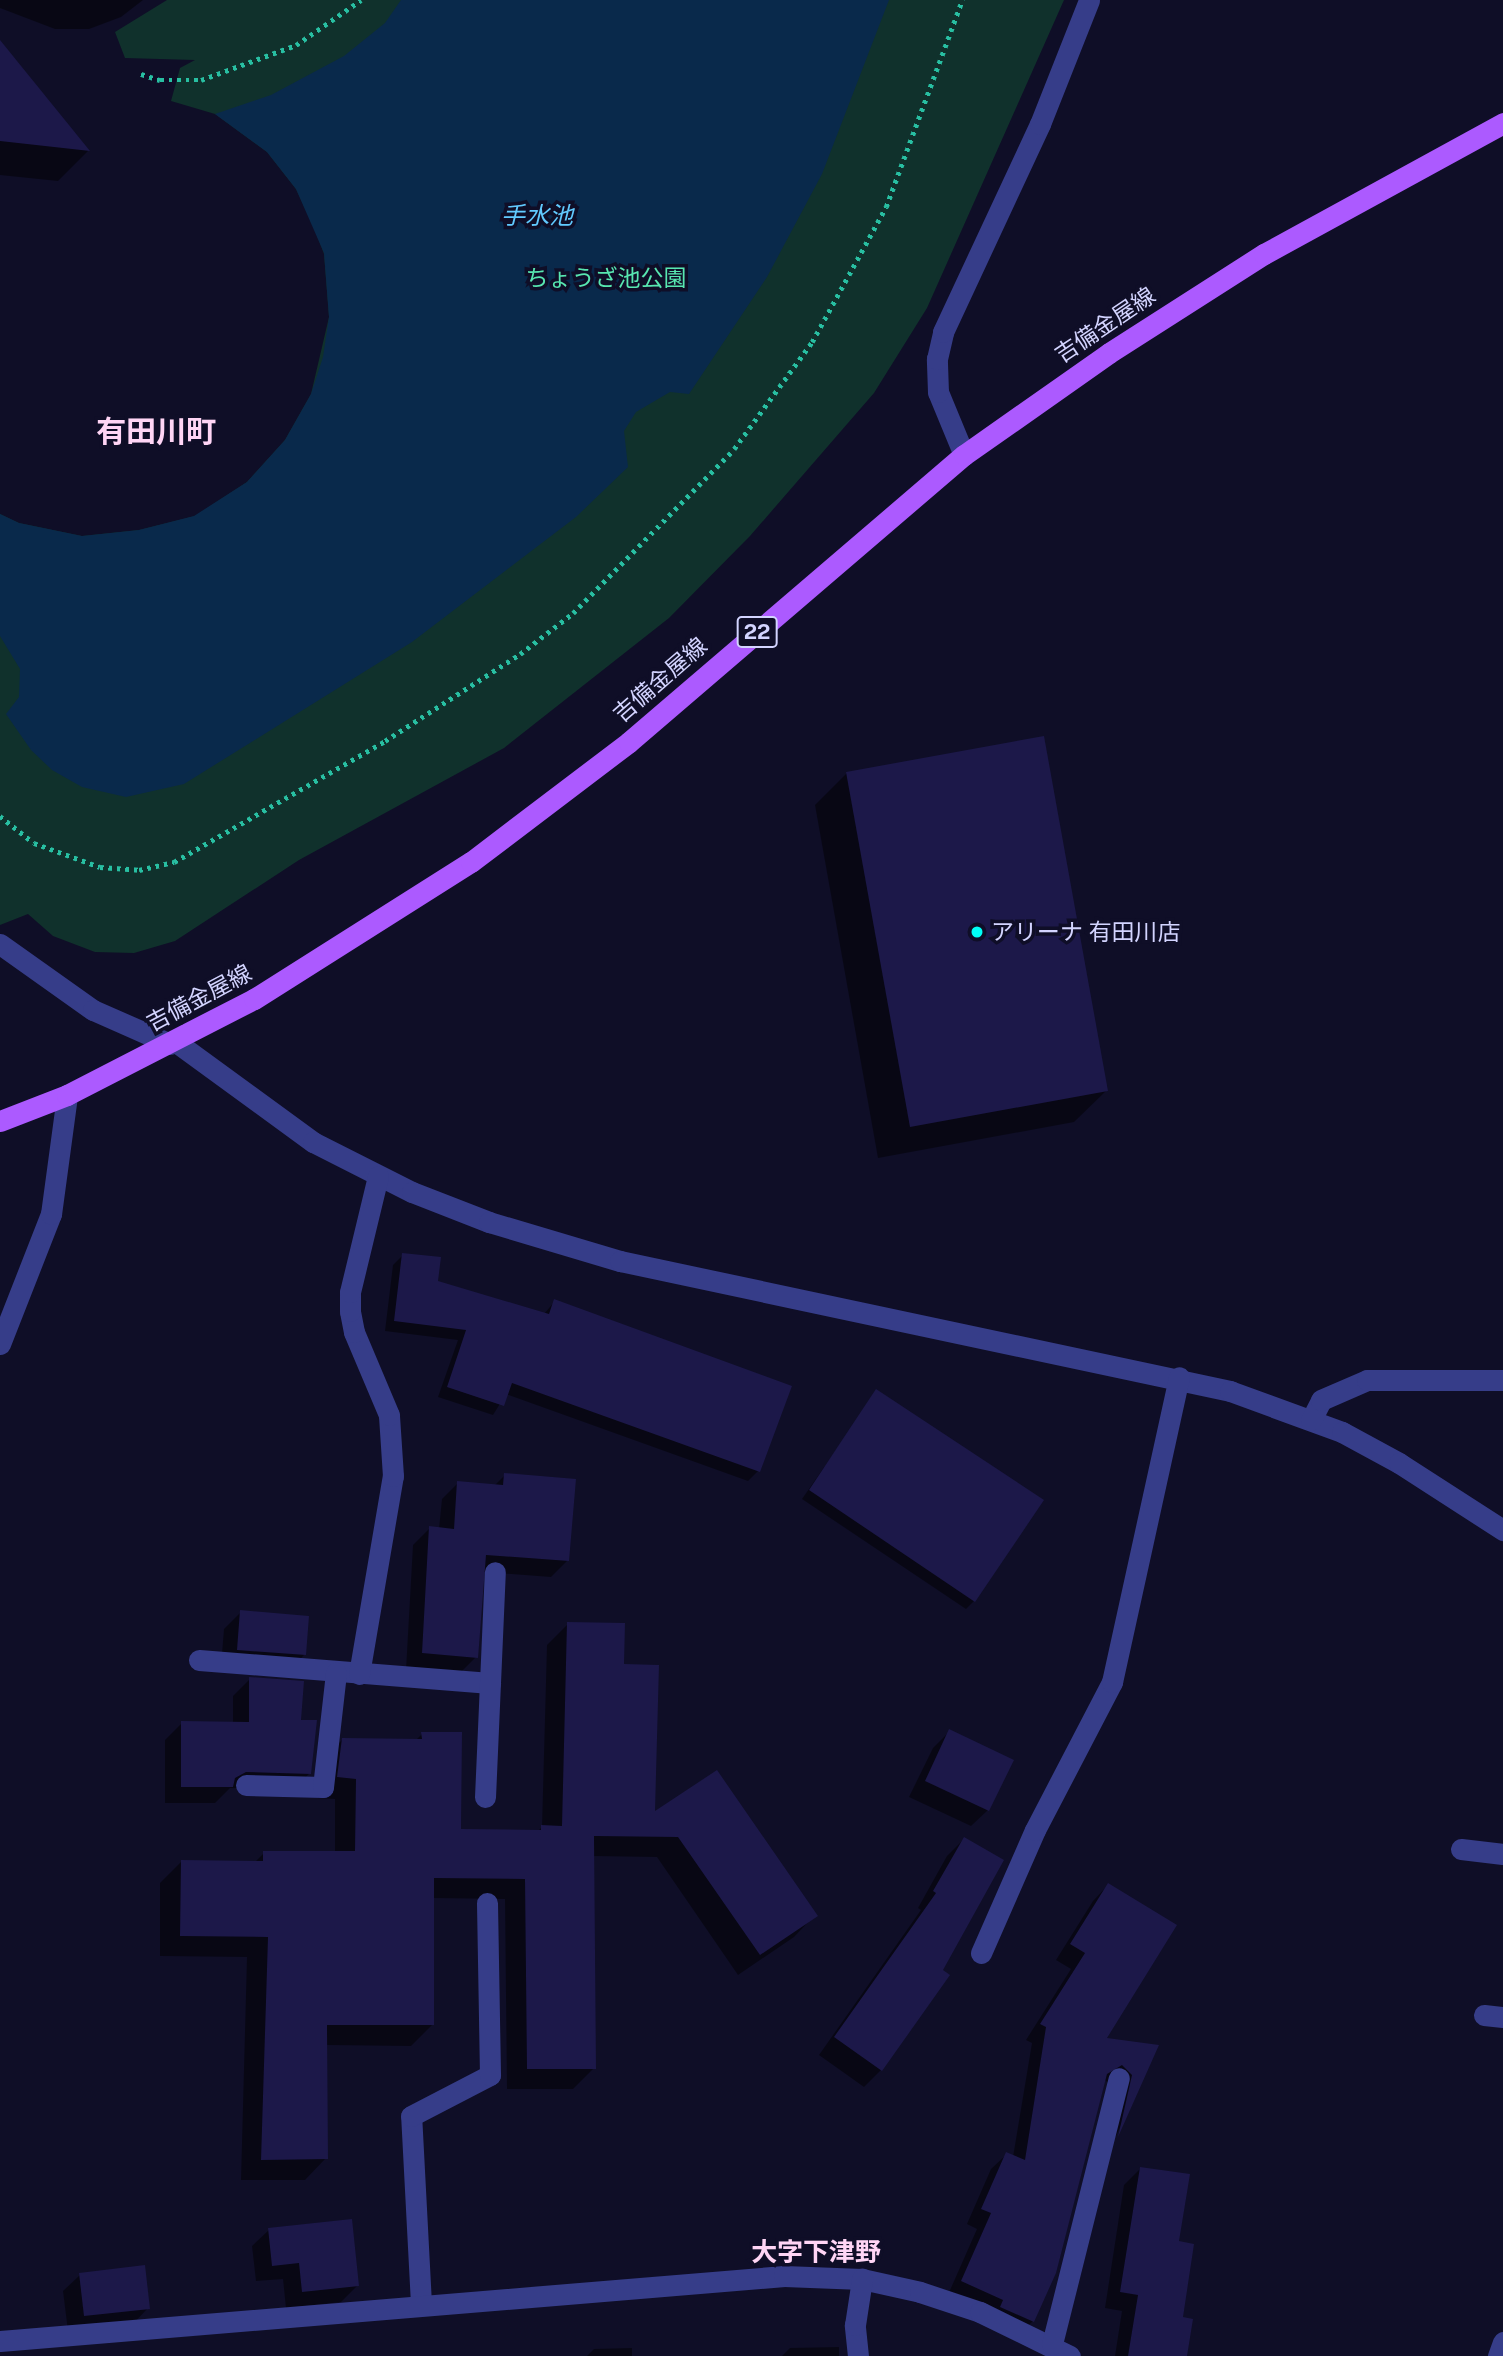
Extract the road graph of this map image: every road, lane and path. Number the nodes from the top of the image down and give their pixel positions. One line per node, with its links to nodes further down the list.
1 (361, 0): 4 (path)
2 (962, 0): 7 (path)
3 (1089, 0): 6 (street)
4 (141, 74)
5 (1503, 123): 6 (main road, 吉備金屋線 / 22)
6 (964, 455): 9 (main road, 吉備金屋線 / 22)
7 (0, 816)
8 (0, 944): 9 (street)
9 (173, 1043): 10 (main road, 吉備金屋線 / 22); 12 (street)
10 (67, 1095): 11 (main road, 吉備金屋線 / 22); 13 (street)
11 (0, 1121)
12 (378, 1175): 14 (street); 21 (street)
13 (0, 1344)
14 (1179, 1377): 16 (street); 28 (street)
15 (1503, 1380): 16 (street)
16 (1311, 1420): 17 (street)
17 (1503, 1530)
18 (495, 1572): 22 (street)
19 (199, 1660): 20 (street)
20 (336, 1673): 21 (street); 23 (street)
21 (359, 1674): 22 (street)
22 (490, 1683): 24 (street)
23 (246, 1785)
24 (485, 1797)
25 (1461, 1849): 26 (street)
26 (1503, 1854)
27 (487, 1903): 31 (street)
28 (981, 1953)
29 (1119, 2078): 34 (street)
30 (862, 2279): 31 (street); 34 (street); 35 (street)
31 (421, 2304): 32 (street)
32 (0, 2341)
33 (1503, 2342): 37 (street)
34 (1052, 2344): 36 (street)
35 (858, 2356)
36 (1070, 2356)
37 (1498, 2356)

